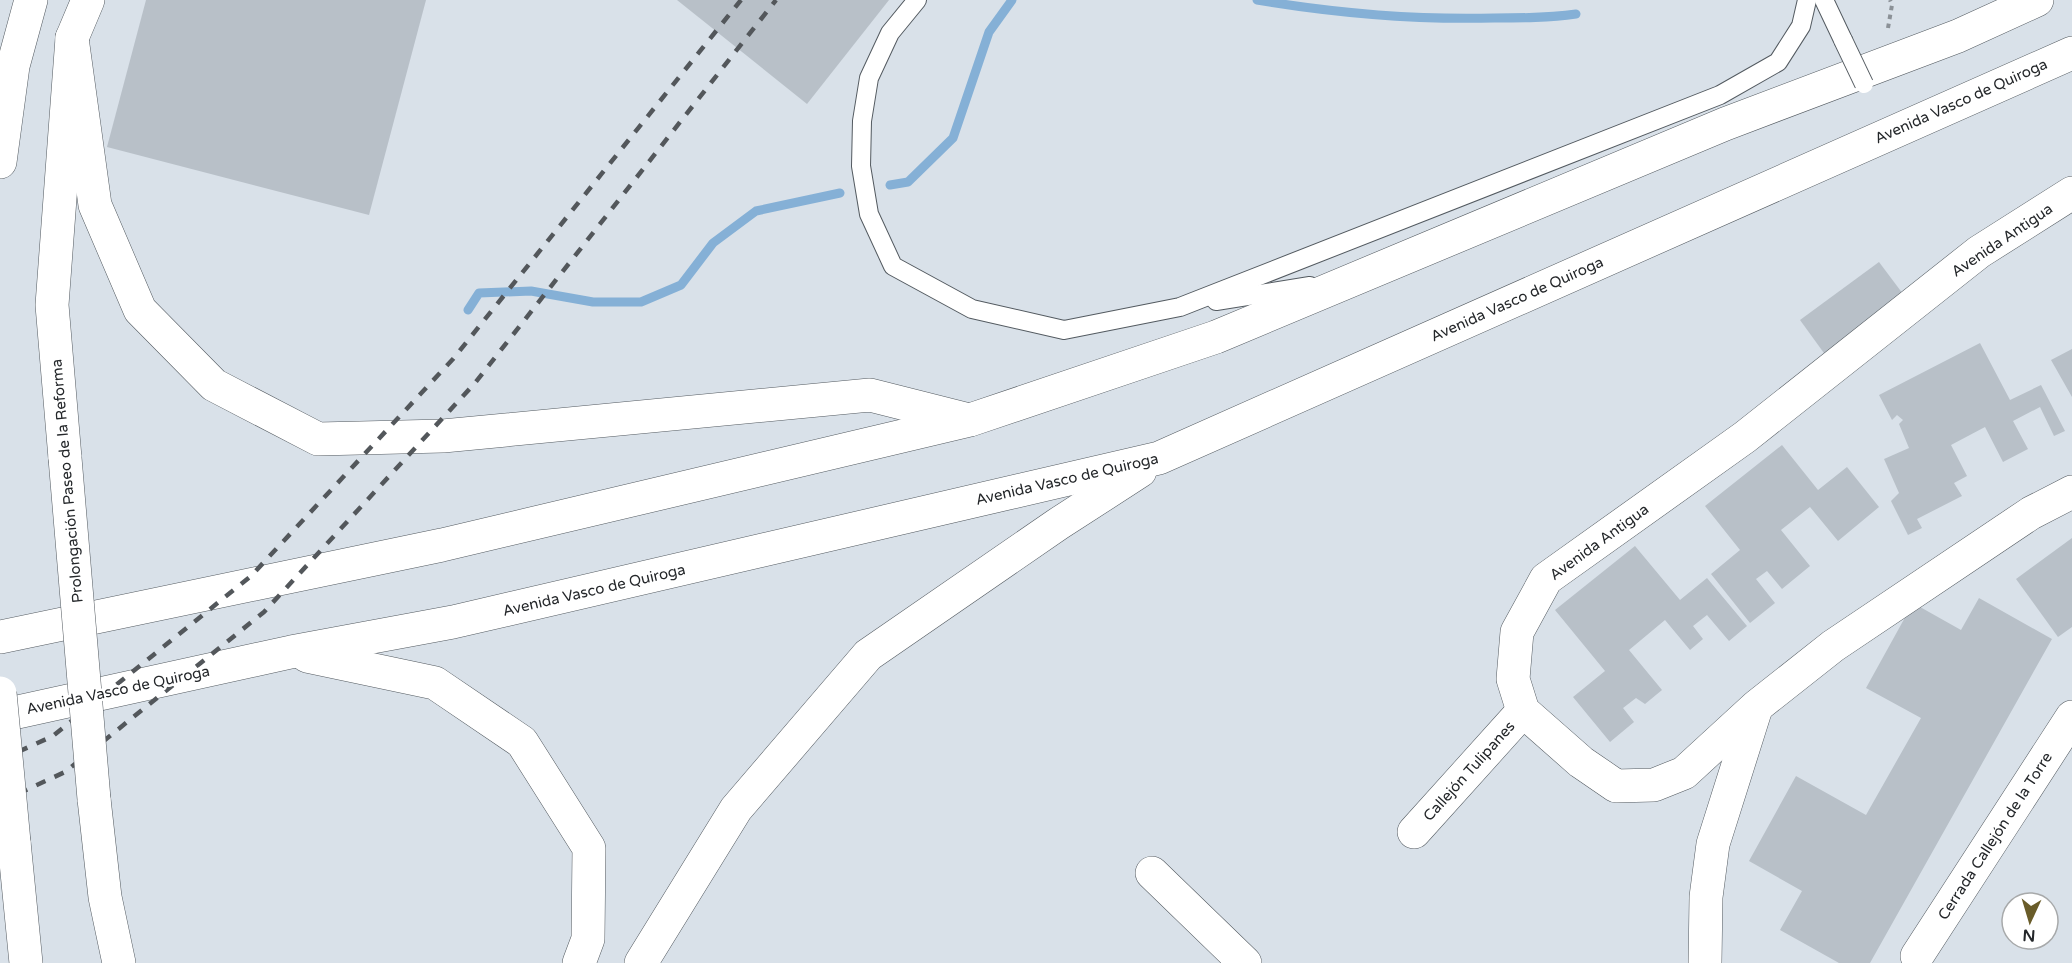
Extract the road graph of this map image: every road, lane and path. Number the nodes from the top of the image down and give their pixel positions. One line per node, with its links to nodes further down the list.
1 (31, 0): 12 (main road)
2 (88, 0): 9 (main road, Prolongación Paseo de la Reforma)
3 (917, 0): 15 (lane)
4 (1807, 0): 15 (lane)
5 (1824, 0): 11 (lane, bridge)
6 (1890, 0): 8 (path)
7 (2037, 0): 14 (main road)
8 (1881, 31)
9 (72, 38): 16 (main road); 28 (main road, Prolongación Paseo de la Reforma, bridge)
10 (2072, 52): 17 (main road, Avenida Vasco de Quiroga)
11 (1864, 84)
12 (0, 162)
13 (2072, 194): 23 (main road, Avenida Antigua)
14 (1356, 279): 15 (lane); 16 (main road)
15 (1180, 307)
16 (970, 420): 19 (main road)
17 (1159, 458): 20 (main road, Avenida Vasco de Quiroga); 34 (main road)
18 (2072, 492): 22 (main road)
19 (0, 637)
20 (291, 652): 24 (main road, Avenida Vasco de Quiroga); 33 (main road)
21 (0, 693): 30 (main road, bridge)
22 (1757, 706): 23 (main road); 36 (main road)
23 (1523, 711): 26 (main road, Callejón Tulipanes)
24 (0, 716)
25 (2072, 717): 29 (main road, Cerrada Callejón de la Torre)
26 (1414, 832)
27 (1152, 873): 35 (main road)
28 (105, 897): 31 (main road, Prolongación Paseo de la Reforma); 32 (main road)
29 (1917, 956)
30 (26, 963)
31 (119, 963)
32 (142, 963)
33 (579, 963)
34 (641, 963)
35 (1245, 963)
36 (1704, 963)

